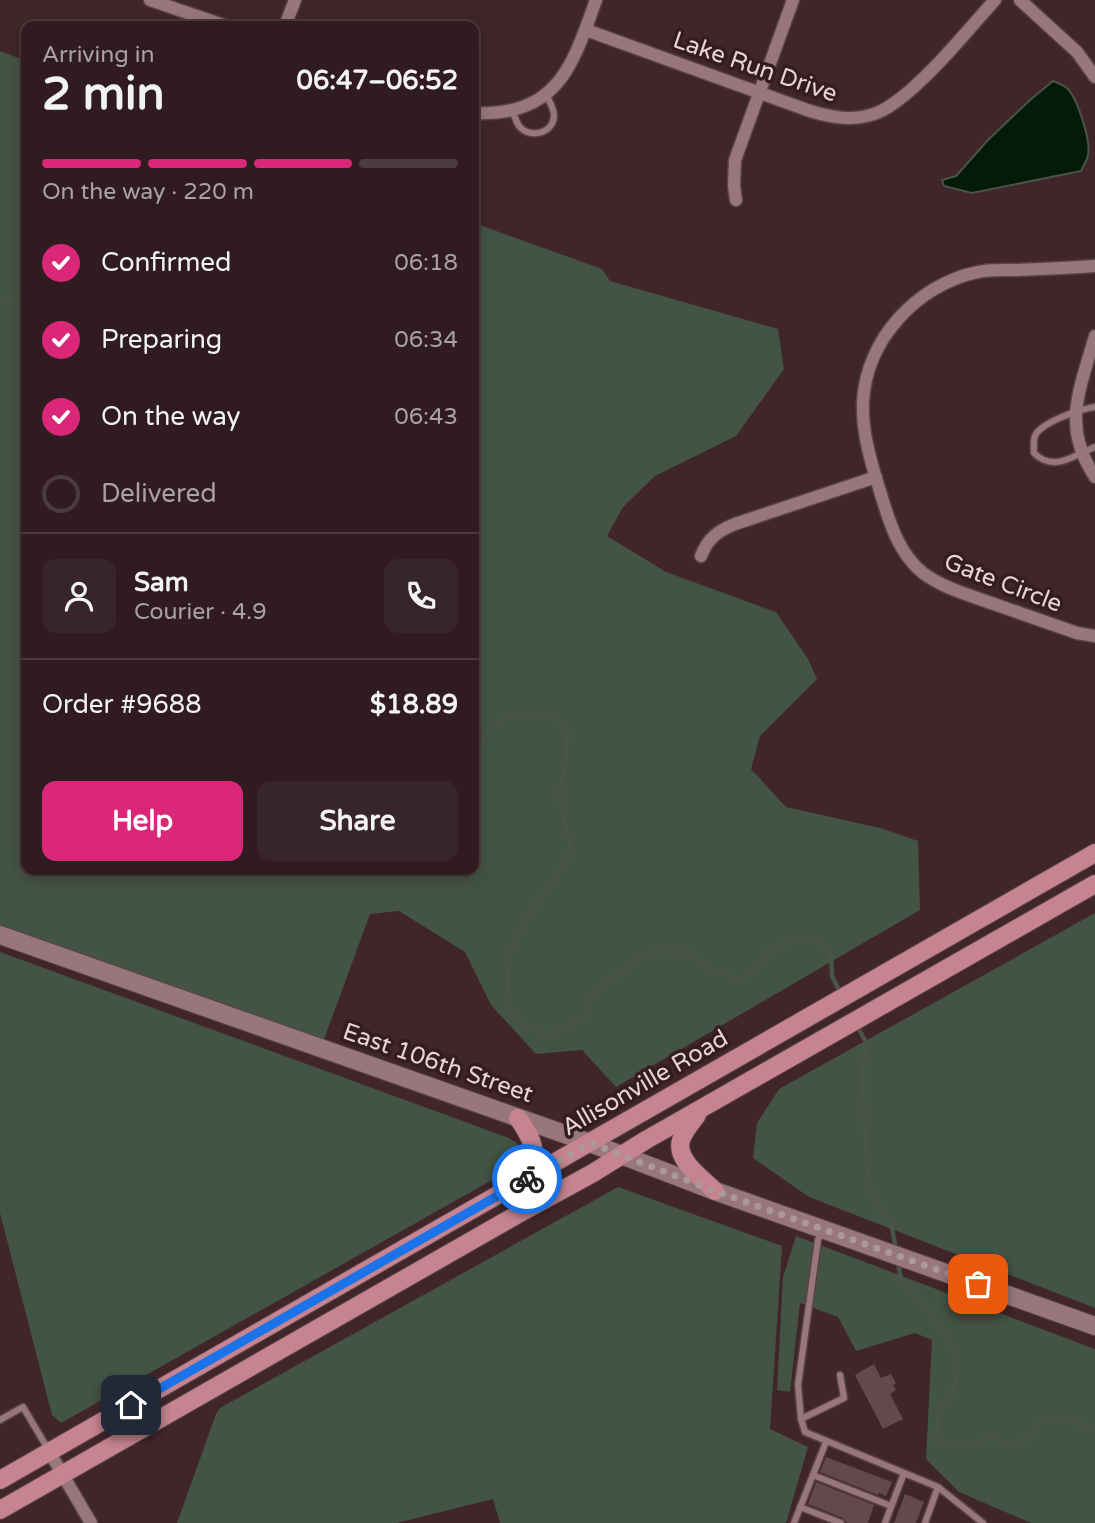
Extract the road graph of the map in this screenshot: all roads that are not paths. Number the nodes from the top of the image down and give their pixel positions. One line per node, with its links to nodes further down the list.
1 (150, 0): 7 (street)
2 (295, 0): 8 (street)
3 (596, 0): 9 (street)
4 (793, 0): 11 (street)
5 (995, 0): 11 (street, Lake Run Drive)
6 (1020, 0): 10 (street)
7 (211, 21)
8 (287, 21)
9 (586, 30): 11 (street, Lake Run Drive); 12 (street)
10 (1095, 77)
11 (759, 93): 15 (street)
12 (545, 94): 13 (street); 13 (lane)
13 (512, 110): 14 (street)
14 (479, 113)
15 (736, 200)
16 (1095, 267): 22 (street, Gate Circle)
17 (1095, 336): 19 (street)
18 (1095, 407): 19 (lane)
19 (1075, 411): 21 (street); 21 (lane)
20 (1095, 447): 21 (lane)
21 (1081, 452): 23 (street)
22 (876, 477): 24 (street); 25 (street, Gate Circle)
23 (1095, 477)
24 (702, 556)
25 (1095, 636)
26 (1095, 853): 31 (main road, Allisonville Road)
27 (1095, 884): 29 (main road, Allisonville Road)
28 (0, 935): 30 (street, East 106th Street)
29 (702, 1109): 32 (main road, Allisonville Road); 34 (main road)
30 (518, 1118): 31 (street, East 106th Street); 33 (main road)
31 (590, 1143): 32 (street, East 106th Street); 33 (main road, Allisonville Road)
32 (621, 1156): 34 (street, East 106th Street); 42 (main road, Allisonville Road)
33 (526, 1180): 41 (main road, Allisonville Road)
34 (715, 1191): 35 (street, East 106th Street)
35 (822, 1228): 36 (street, East 106th Street); 38 (lane)
36 (1095, 1326)
37 (840, 1375): 38 (lane)
38 (801, 1419): 40 (lane)
39 (0, 1420): 41 (lane)
40 (826, 1441): 43 (lane); 44 (lane)
41 (50, 1452): 42 (street); 45 (main road, Allisonville Road)
42 (63, 1474): 49 (main road, Allisonville Road); 51 (street)
43 (904, 1474): 46 (lane); 47 (lane)
44 (813, 1475): 47 (lane); 48 (lane)
45 (0, 1480)
46 (938, 1488): 50 (lane); 55 (lane)
47 (891, 1506): 54 (lane)
48 (800, 1507): 52 (lane); 53 (lane)
49 (0, 1510)
50 (971, 1513): 56 (lane); 57 (lane)
51 (91, 1523)
52 (794, 1523)
53 (841, 1523)
54 (885, 1523)
55 (925, 1523)
56 (968, 1523)
57 (983, 1523)

